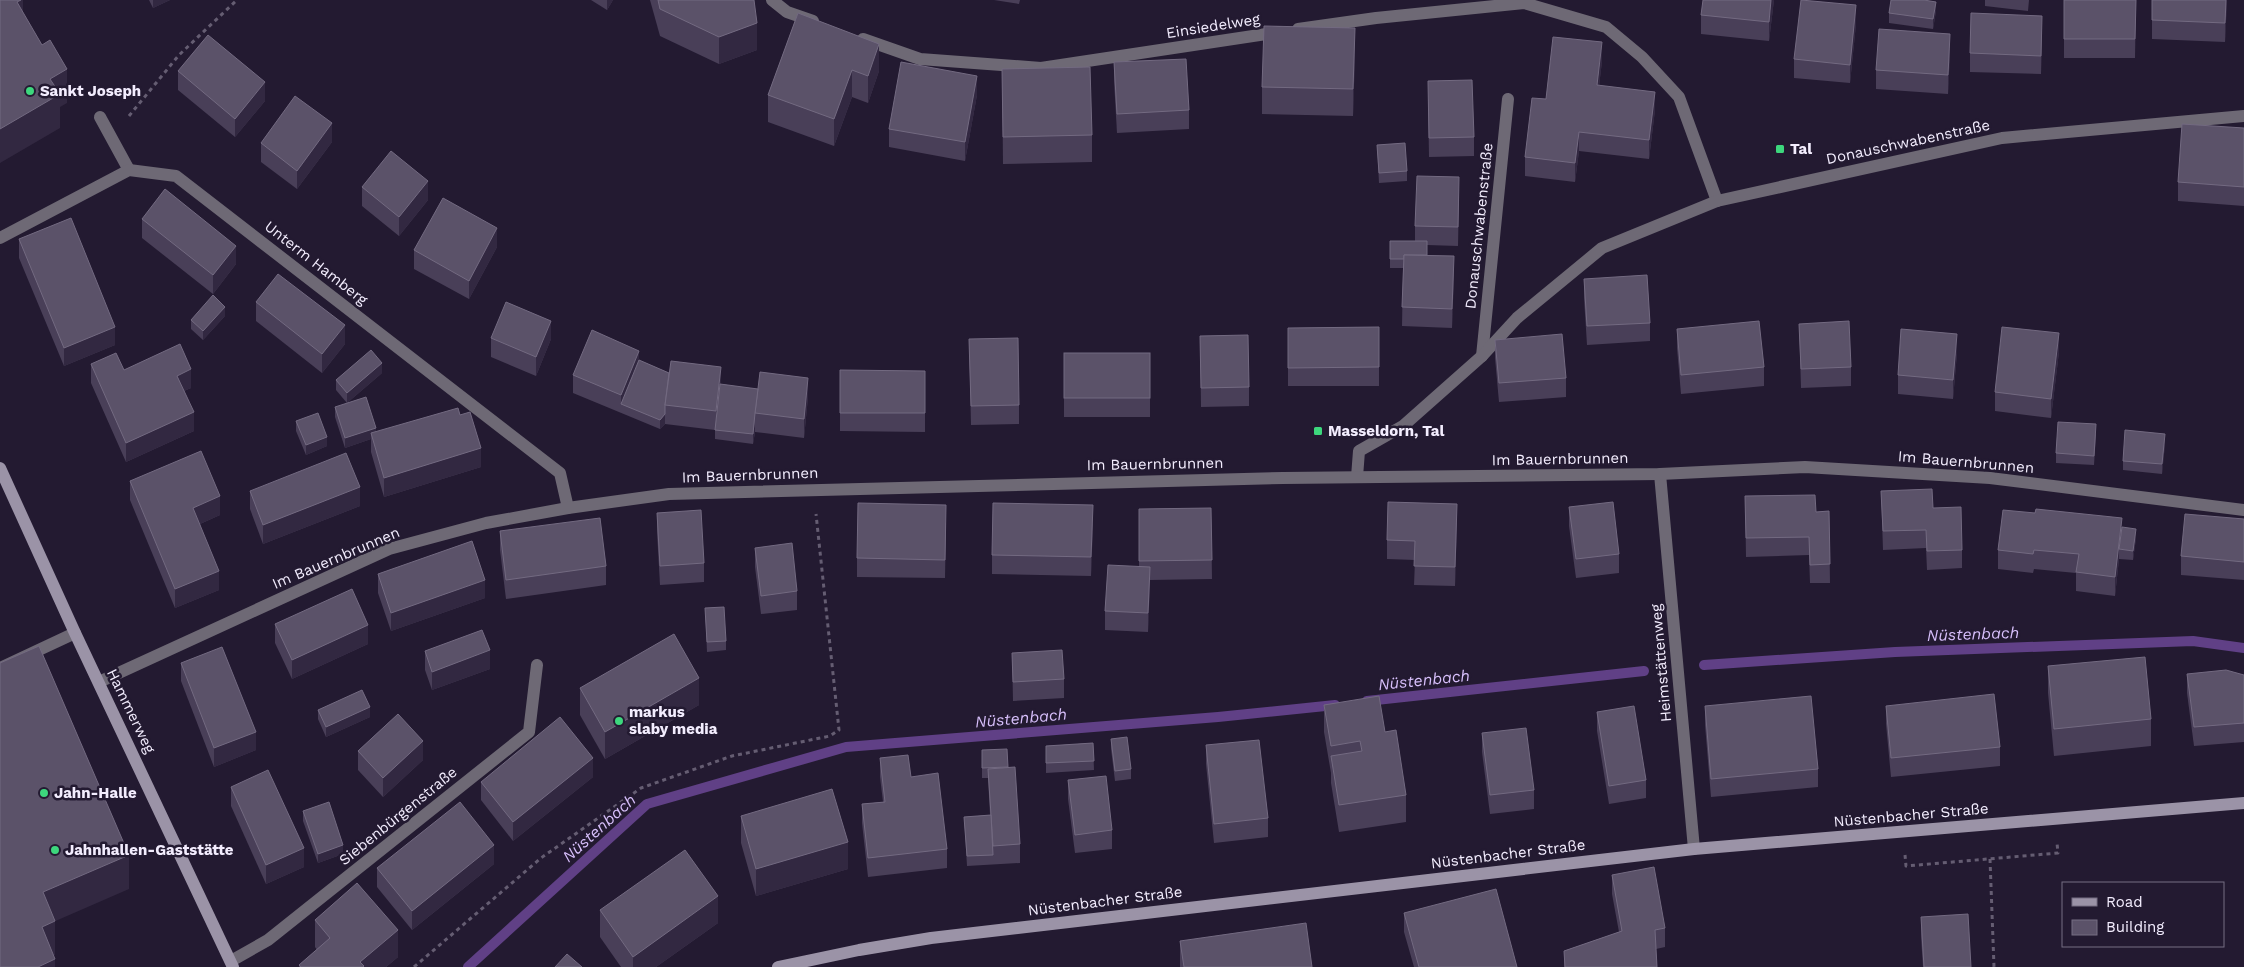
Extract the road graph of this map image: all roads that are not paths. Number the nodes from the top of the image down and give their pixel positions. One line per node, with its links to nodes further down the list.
1 (772, 0): 2 (street)
2 (822, 24)
3 (849, 34): 8 (street, Einsiedelweg)
4 (1508, 100): 10 (street, Donauschwabenstraße)
5 (2244, 116): 8 (street, Donauschwabenstraße)
6 (100, 117): 7 (street)
7 (129, 170): 9 (street); 14 (street, Unterm Hamberg)
8 (1717, 201): 10 (street, Donauschwabenstraße)
9 (0, 238)
10 (1482, 356): 13 (street, Donauschwabenstraße)
11 (0, 468): 16 (main road, Hammerweg)
12 (1660, 474): 13 (street, Im Bauernbrunnen); 15 (street, Im Bauernbrunnen); 21 (street, Heimstättenweg)
13 (1357, 477): 14 (street, Im Bauernbrunnen)
14 (568, 508): 19 (street, Im Bauernbrunnen)
15 (2244, 510)
16 (75, 633): 18 (street); 19 (main road, Hammerweg)
17 (537, 665): 22 (street, Siebenbürgenstraße)
18 (0, 668)
19 (99, 682): 22 (main road, Hammerweg)
20 (2244, 803): 21 (main road, Nüstenbacher Straße)
21 (1694, 849): 23 (main road, Nüstenbacher Straße)
22 (232, 964)
23 (778, 967)

